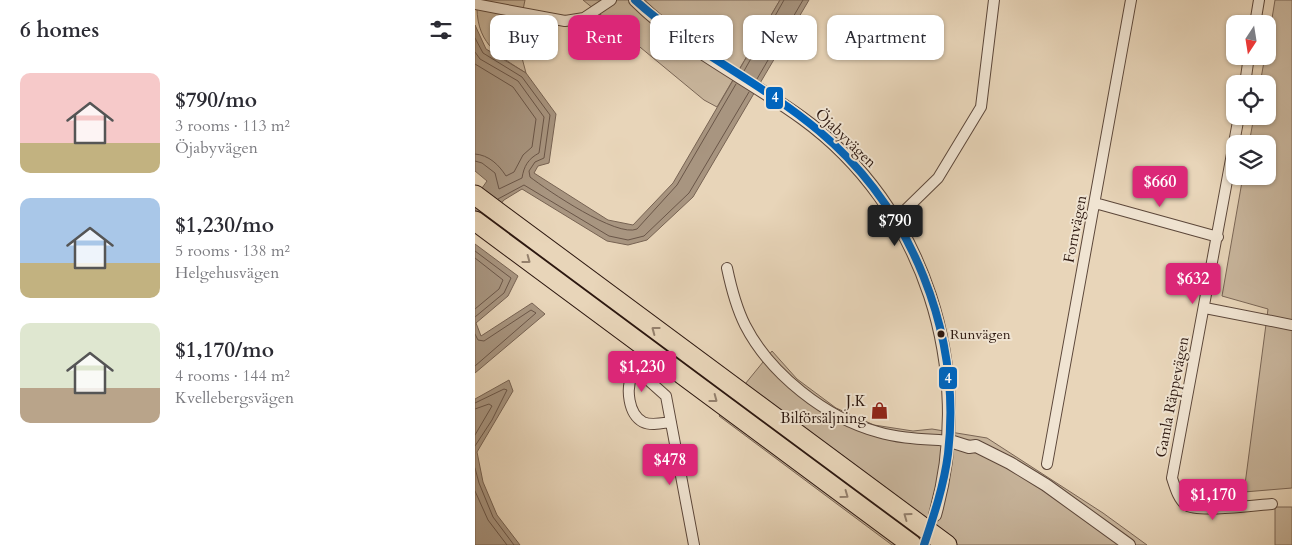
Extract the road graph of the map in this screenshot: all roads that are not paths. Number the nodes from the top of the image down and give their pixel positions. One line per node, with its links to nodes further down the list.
1 (611, 0): 6 (street)
2 (635, 0): 11 (street, Öjabyvägen)
3 (994, 0): 11 (street)
4 (1131, 0): 10 (street, Fornvägen)
5 (1259, 0): 7 (street)
6 (475, 4)
7 (1256, 15)
8 (1237, 125): 13 (street, Gamla Räppevägen)
9 (475, 195): 24 (highway, one-way to 9)
10 (1095, 203): 13 (street); 19 (street, Fornvägen)
11 (895, 220): 18 (street, Öjabyvägen)
12 (482, 226): 23 (highway, one-way to 23)
13 (1218, 237): 15 (street, Gamla Räppevägen)
14 (727, 268): 18 (street)
15 (1205, 308): 16 (street); 20 (street, Gamla Räppevägen)
16 (1292, 324)
17 (671, 422): 17 (street); 22 (street)
18 (950, 441): 21 (street, Öjabyvägen); 25 (street)
19 (1047, 464)
20 (1272, 504)
21 (935, 515)
22 (694, 545)
23 (912, 545)
24 (947, 545)
25 (1129, 545)

